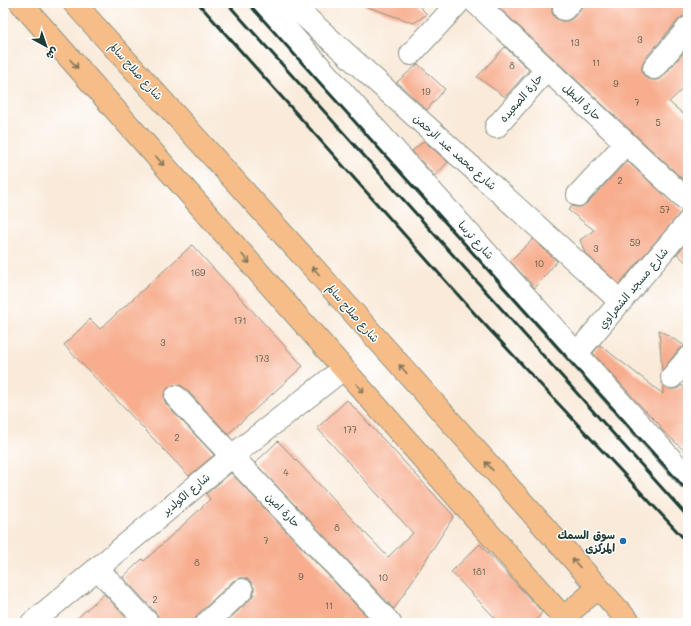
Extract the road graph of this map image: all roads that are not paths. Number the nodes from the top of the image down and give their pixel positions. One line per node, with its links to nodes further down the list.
1 (21, 3): 19 (highway, one-way to 19)
2 (74, 3): 25 (highway, شارع صلاح سالم, one-way to 2)
3 (263, 3): 17 (street, شارع ترسا)
4 (290, 3): 16 (street, شارع محمد عبد الرحمن)
5 (458, 3): 8 (street)
6 (476, 3): 10 (street, حارة البطل)
7 (688, 28): 9 (street)
8 (410, 54)
9 (654, 68)
10 (547, 69): 11 (street, حارة الصعيده); 12 (street, حارة البطل)
11 (496, 127)
12 (626, 143): 13 (street); 14 (street, حارة البطل)
13 (578, 195)
14 (688, 201)
15 (688, 222): 16 (street, شارع مسجد الشعراوي)
16 (621, 302): 17 (street, شارع مسجد الشعراوي)
17 (577, 353): 23 (street, شارع ترسا)
18 (688, 358): 20 (street)
19 (343, 369): 22 (street, شارع الكولدير); 27 (highway, one-way to 27)
20 (672, 376)
21 (176, 397): 22 (street, حارة امين)
22 (232, 456): 24 (street, شارع الكولدير); 31 (street, حارة امين)
23 (688, 478)
24 (97, 568): 28 (street, شارع الكولدير); 29 (street)
25 (598, 588): 27 (highway); 32 (highway, شارع صلاح سالم)
26 (242, 590): 30 (street)
27 (565, 620)
28 (32, 623)
29 (148, 623)
30 (206, 623)
31 (390, 623)
32 (630, 623)

